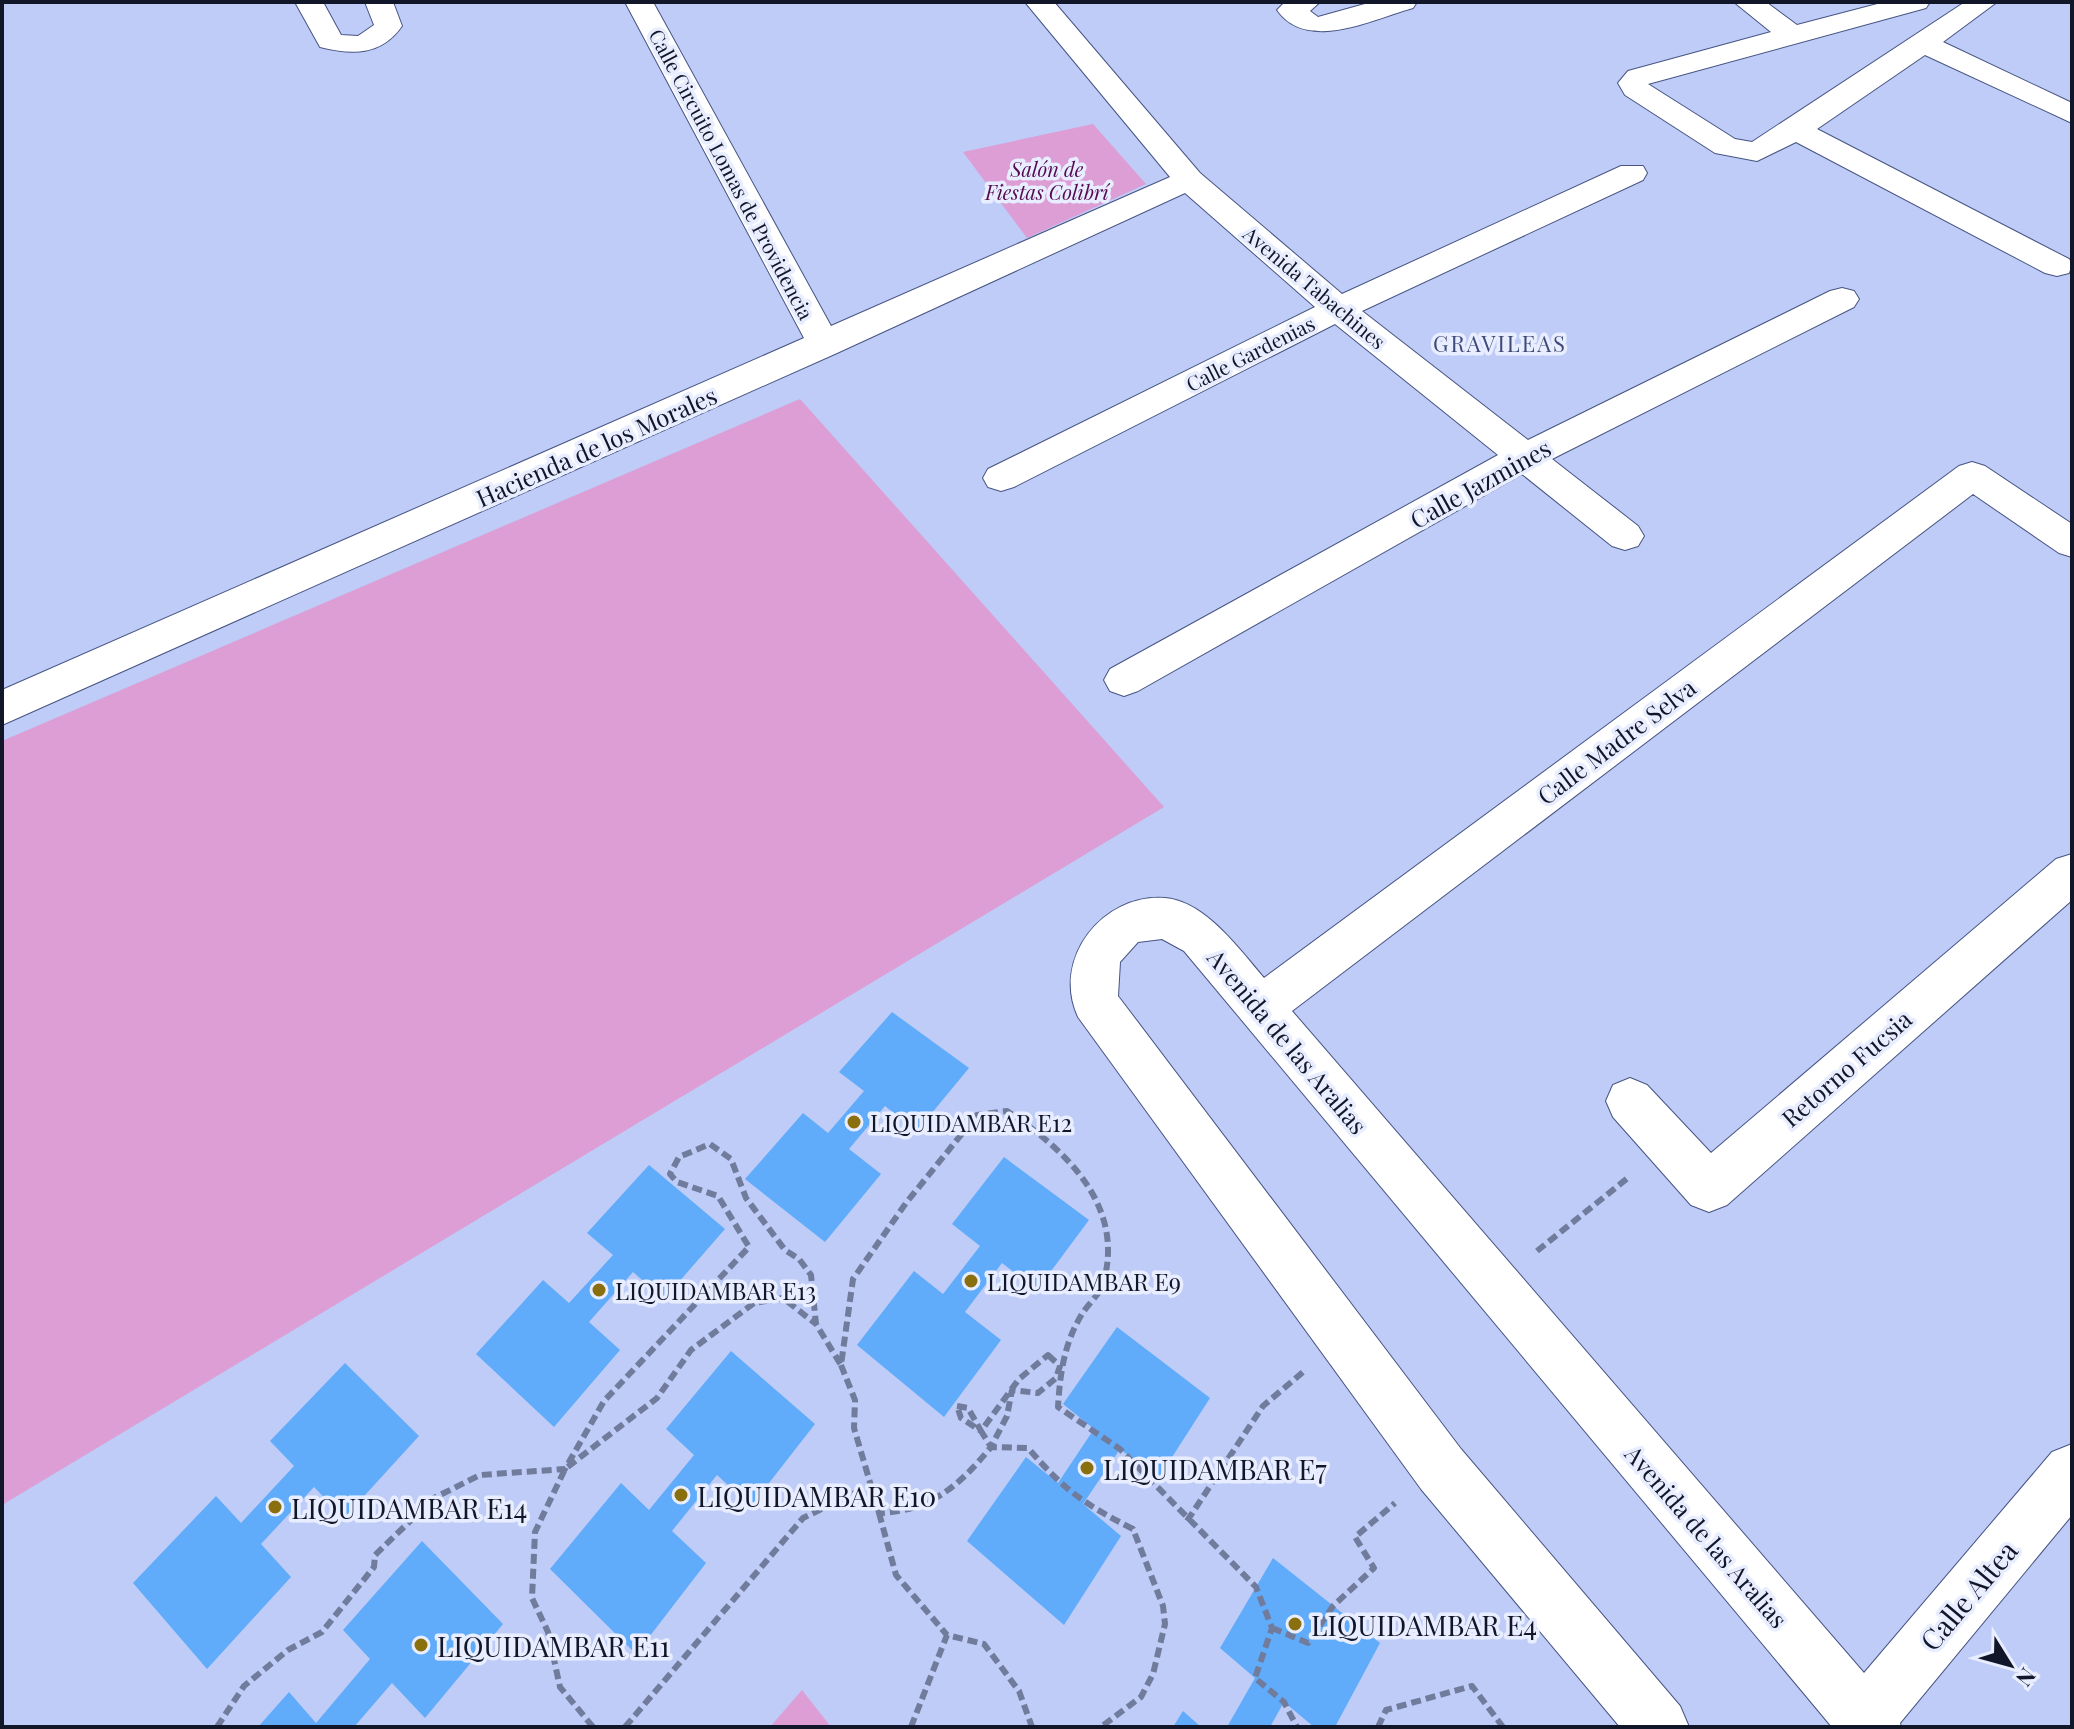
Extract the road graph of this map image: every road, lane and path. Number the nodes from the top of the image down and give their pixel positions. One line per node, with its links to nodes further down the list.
1 (309, 2): 2 (street)
2 (379, 2)
3 (639, 2): 19 (street, Calle Circuito Lomas de Providencia)
4 (1039, 2): 15 (street, Avenida Tabachines)
5 (1306, 2): 6 (street)
6 (1403, 2)
7 (1748, 2): 10 (street)
8 (1916, 2): 10 (street)
9 (1983, 2): 11 (street)
10 (1795, 37): 13 (street)
11 (1923, 43): 12 (street); 13 (street)
12 (2072, 114)
13 (1796, 130): 16 (street)
14 (1632, 173): 18 (street, Calle Gardenias)
15 (1189, 180): 18 (street, Avenida Tabachines); 19 (street, Hacienda de los Morales)
16 (2057, 266)
17 (1842, 299): 20 (street, Calle Jazmines)
18 (1338, 309): 20 (street, Avenida Tabachines); 21 (street, Calle Gardenias)
19 (825, 345): 25 (street, Hacienda de los Morales)
20 (1526, 456): 22 (street, Avenida Tabachines); 24 (street, Calle Jazmines)
21 (1001, 478)
22 (1625, 536)
23 (2072, 543): 27 (street, Calle Madre Selva)
24 (1124, 680)
25 (2, 708)
26 (2072, 873): 29 (street, Retorno Fucsia)
27 (1261, 1007): 30 (street, Avenida de las Aralias); 38 (street, Avenida de las Aralias)
28 (1630, 1101): 29 (street, Retorno Fucsia)
29 (1670, 1143): 30 (path)
30 (1494, 1287): 45 (street, Avenida de las Aralias)
31 (816, 1324): 32 (path); 37 (path); 37 (path)
32 (841, 1365): 33 (path); 40 (path)
33 (1060, 1366): 34 (path); 34 (path); 42 (path)
34 (1012, 1390): 36 (path); 36 (path)
35 (1263, 1406): 42 (path)
36 (991, 1447): 41 (path); 51 (path)
37 (565, 1469): 46 (path); 47 (path)
38 (1441, 1469): 43 (path); 55 (street, Avenida de las Aralias)
39 (2072, 1472): 45 (street, Calle Altea)
40 (872, 1485): 41 (path); 48 (path)
41 (879, 1513): 44 (path)
42 (1187, 1521): 43 (path)
43 (1272, 1628): 52 (path)
44 (947, 1635): 49 (path); 50 (path)
45 (1868, 1724)
46 (217, 1727)
47 (593, 1727)
48 (625, 1727)
49 (911, 1727)
50 (1032, 1727)
51 (1101, 1727)
52 (1297, 1727)
53 (1378, 1727): 54 (path)
54 (1503, 1727)
55 (1659, 1727)

